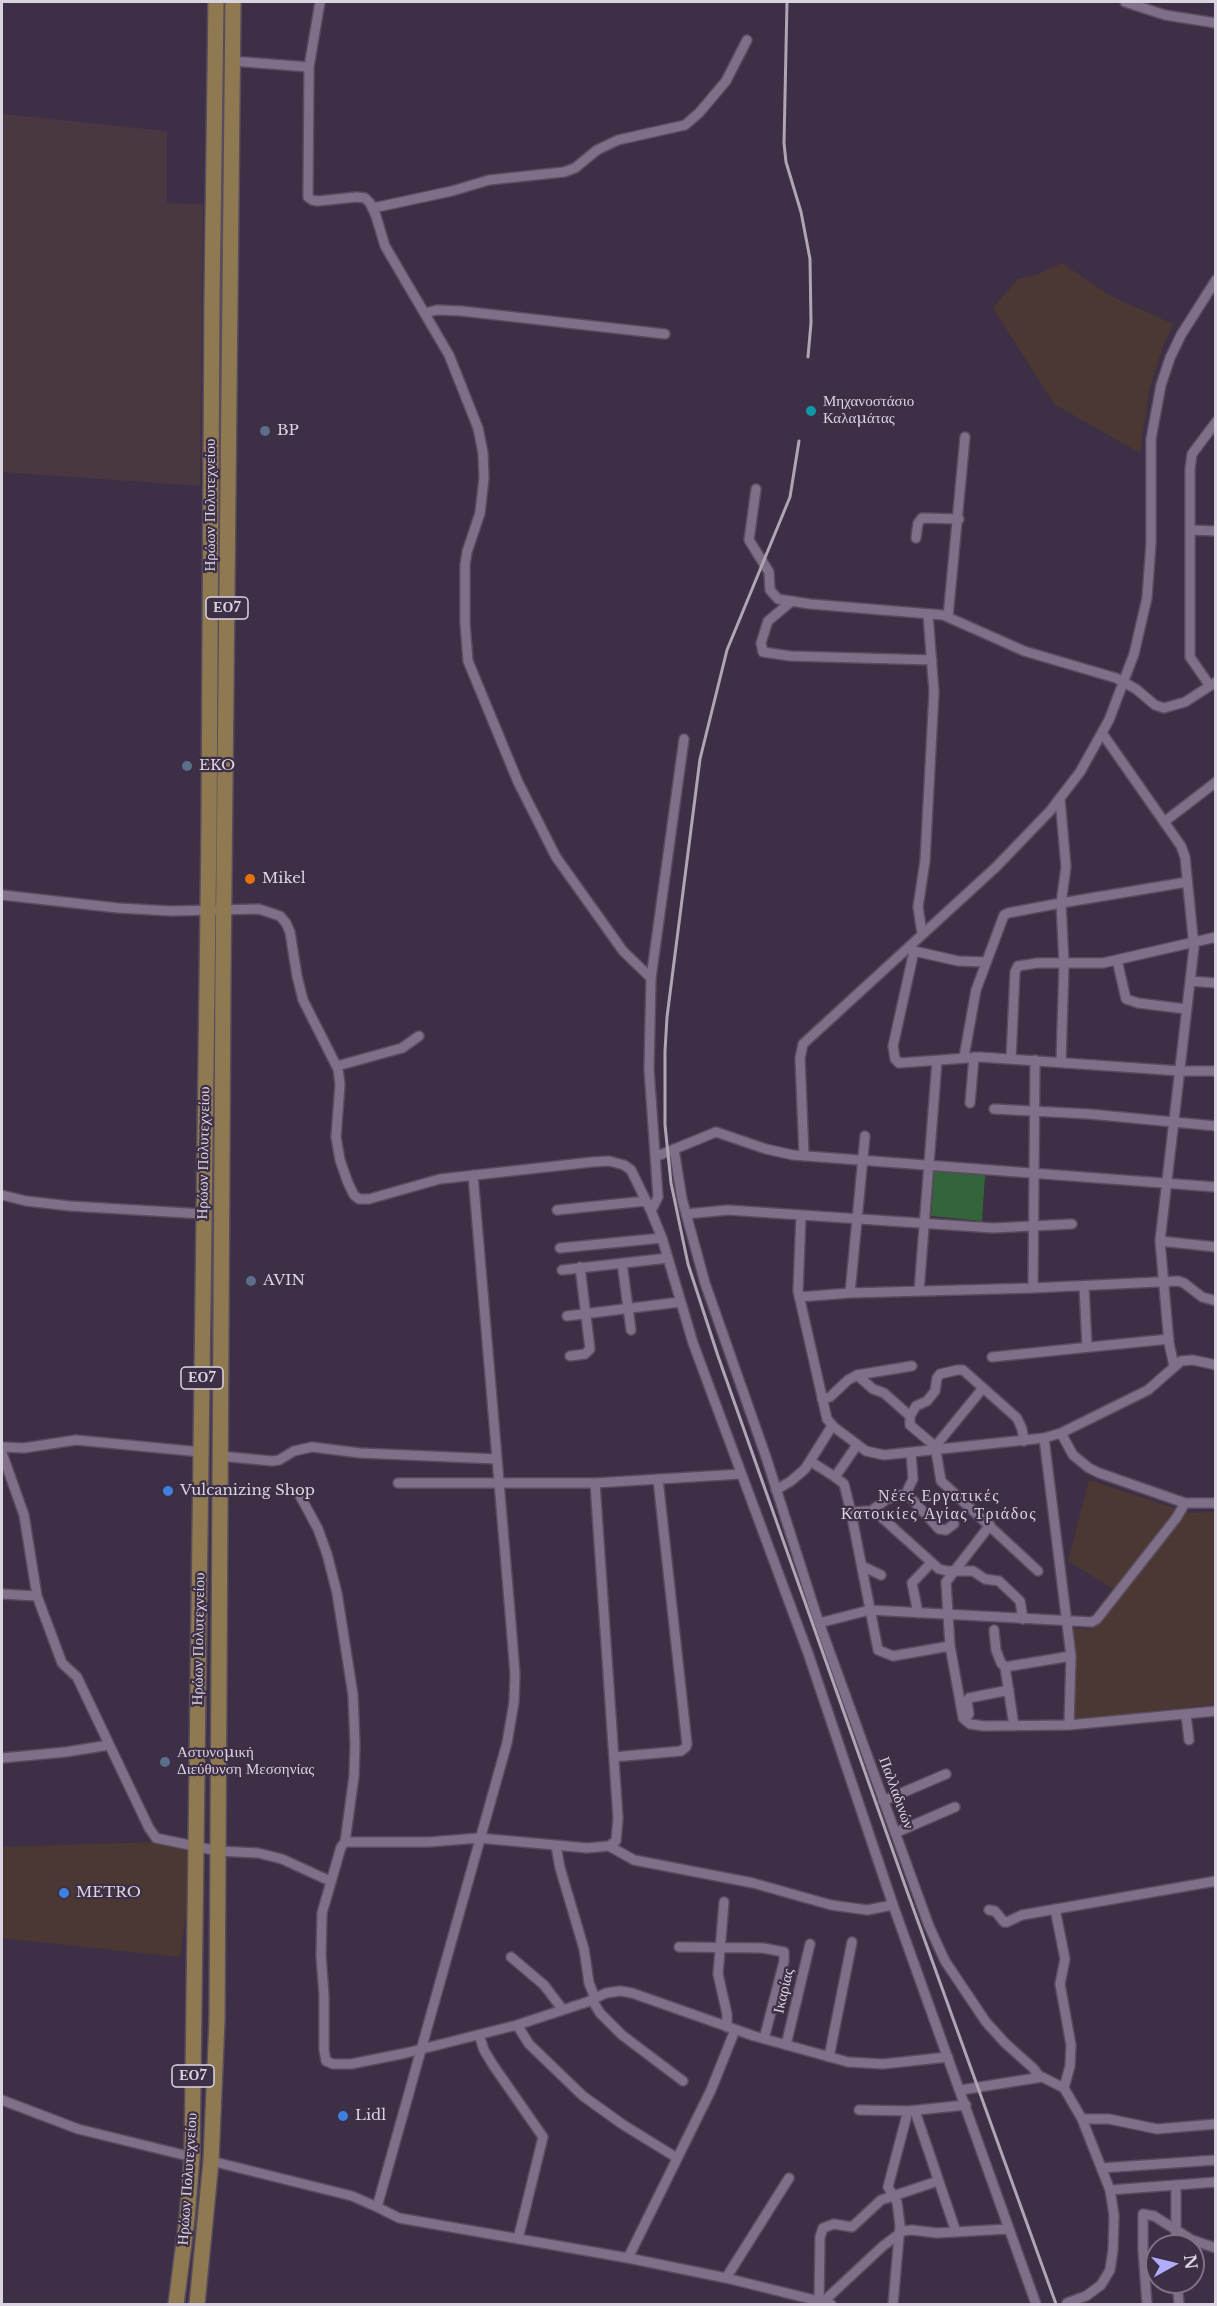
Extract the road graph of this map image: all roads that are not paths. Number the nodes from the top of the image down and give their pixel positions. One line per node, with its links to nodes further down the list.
1 (216, 2): 35 (main road, Ηρώων Πολυτεχνείου / ΕΟ7)
2 (233, 2): 7 (main road, Ηρώων Πολυτεχνείου / ΕΟ7)
3 (320, 2): 8 (street)
4 (1125, 2): 5 (street)
5 (1215, 22)
6 (747, 40): 9 (street)
7 (232, 61): 8 (street); 34 (main road, Ηρώων Πολυτεχνείου / ΕΟ7)
8 (309, 68): 9 (street)
9 (373, 208): 11 (street)
10 (1215, 279): 24 (street)
11 (425, 313): 12 (street); 43 (street)
12 (665, 334)
13 (1215, 422): 17 (street)
14 (965, 437): 16 (street)
15 (756, 489): 20 (street)
16 (959, 519): 19 (street); 22 (street)
17 (1190, 530): 18 (street); 25 (street)
18 (1215, 531)
19 (916, 538)
20 (792, 601): 21 (street); 23 (street)
21 (928, 615): 22 (street); 23 (street)
22 (948, 617): 24 (street)
23 (932, 660): 36 (street)
24 (1124, 682): 25 (street); 26 (street)
25 (1213, 684)
26 (1102, 733): 29 (street); 30 (street)
27 (684, 740): 43 (street)
28 (1215, 782): 30 (street)
29 (1060, 799): 33 (street); 36 (street)
30 (1164, 822): 31 (street)
31 (1187, 882): 33 (street); 38 (street)
32 (2, 895): 35 (street)
33 (1061, 903): 41 (street); 42 (street)
34 (224, 909): 35 (street); 53 (street); 123 (main road, Ηρώων Πολυτεχνείου / ΕΟ7)
35 (207, 910): 75 (main road, Ηρώων Πολυτεχνείου / ΕΟ7)
36 (922, 933): 39 (street)
37 (1215, 937): 38 (street)
38 (1193, 942): 40 (street); 44 (street)
39 (911, 949): 41 (street); 51 (street); 63 (street)
40 (1117, 960): 42 (street); 46 (street)
41 (985, 962): 48 (street)
42 (1064, 964): 49 (street); 52 (street)
43 (651, 978): 64 (street)
44 (1190, 981): 45 (street); 46 (street)
45 (1215, 983)
46 (1186, 1009): 54 (street)
47 (419, 1036): 53 (street)
48 (969, 1057): 49 (street); 51 (street); 56 (street)
49 (1011, 1059): 50 (street)
50 (1035, 1060): 52 (street); 58 (street)
51 (937, 1061): 66 (street)
52 (1061, 1062): 54 (street)
53 (337, 1066): 68 (street)
54 (1180, 1071): 55 (street); 59 (street)
55 (1215, 1071)
56 (970, 1103)
57 (994, 1109): 58 (street)
58 (1034, 1111): 59 (street); 67 (street)
59 (1174, 1120): 60 (street); 69 (street)
60 (1215, 1126)
61 (865, 1136): 65 (street)
62 (674, 1149): 63 (street); 64 (street); 76 (street, Παλλαδινών)
63 (804, 1156): 65 (street)
64 (655, 1157): 74 (street)
65 (863, 1160): 66 (street); 78 (street)
66 (929, 1164): 67 (street); 79 (street)
67 (1033, 1172): 69 (street); 81 (street)
68 (472, 1175): 72 (street); 124 (street)
69 (1166, 1181): 70 (street); 83 (street)
70 (1215, 1187)
71 (2, 1195): 75 (street)
72 (646, 1201): 73 (street); 74 (street)
73 (557, 1210)
74 (651, 1211): 82 (street)
75 (204, 1214): 120 (main road, Ηρώων Πολυτεχνείου / ΕΟ7)
76 (686, 1214): 77 (street); 132 (street, Παλλαδινών)
77 (801, 1215): 78 (street); 95 (street)
78 (857, 1218): 79 (street); 94 (street)
79 (925, 1223): 81 (street); 93 (street)
80 (1072, 1224): 81 (street)
81 (1032, 1225): 92 (street)
82 (662, 1238): 85 (street); 86 (street)
83 (1160, 1241): 84 (street); 90 (street)
84 (1215, 1247)
85 (560, 1248)
86 (668, 1258): 87 (street); 97 (street)
87 (622, 1263): 88 (street); 98 (street)
88 (580, 1268): 89 (street); 99 (street)
89 (562, 1270)
90 (1164, 1282): 91 (street); 96 (street); 102 (street)
91 (1084, 1286): 92 (street); 103 (street)
92 (1033, 1288): 93 (street)
93 (920, 1291): 94 (street)
94 (849, 1293): 95 (street)
95 (799, 1297): 111 (street)
96 (1215, 1300)
97 (680, 1302): 98 (street); 126 (street)
98 (628, 1309): 99 (street); 101 (street)
99 (586, 1313): 100 (street); 104 (street)
100 (567, 1316)
101 (631, 1330)
102 (1169, 1339): 103 (street); 108 (street)
103 (1087, 1346): 105 (street)
104 (570, 1356)
105 (992, 1357)
106 (1215, 1365): 108 (street)
107 (912, 1366): 109 (street)
108 (1174, 1366): 114 (street)
109 (857, 1375): 111 (street); 112 (street)
110 (982, 1388): 112 (street); 116 (street); 119 (street)
111 (822, 1399): 113 (street)
112 (910, 1416): 119 (street)
113 (832, 1426): 117 (street); 125 (street)
114 (1061, 1432): 115 (street); 135 (street)
115 (1044, 1438): 116 (street); 152 (street)
116 (1024, 1441): 119 (street)
117 (857, 1445): 122 (street); 127 (street)
118 (2, 1447): 120 (street)
119 (936, 1449): 122 (street); 140 (street)
120 (201, 1452): 176 (main road, Ηρώων Πολυτεχνείου / ΕΟ7)
121 (2, 1453): 147 (street)
122 (911, 1453): 134 (street)
123 (220, 1456): 124 (street); 177 (main road, Ηρώων Πολυτεχνείου / ΕΟ7)
124 (497, 1459): 129 (street)
125 (810, 1461): 127 (street); 132 (street)
126 (741, 1474): 128 (street); 181 (street)
127 (835, 1477): 138 (street)
128 (658, 1479): 131 (street); 166 (street)
129 (499, 1482): 130 (street); 131 (street); 172 (street)
130 (398, 1483)
131 (595, 1483): 166 (street)
132 (776, 1490): 153 (street, Παλλαδινών)
133 (298, 1492): 173 (street)
134 (908, 1493): 137 (street); 139 (street)
135 (1185, 1503): 136 (street); 152 (street)
136 (1215, 1503)
137 (871, 1511): 138 (street); 141 (street)
138 (851, 1512): 142 (street)
139 (954, 1524)
140 (990, 1526): 143 (street); 144 (street)
141 (931, 1563): 143 (street); 149 (street)
142 (862, 1566): 145 (street); 148 (street)
143 (954, 1571): 150 (street); 151 (street)
144 (1038, 1571)
145 (881, 1575)
146 (2, 1594): 147 (street)
147 (37, 1596): 165 (street)
148 (870, 1610): 149 (street); 153 (street); 155 (street)
149 (918, 1613): 150 (street)
150 (947, 1613): 151 (street); 155 (street)
151 (1023, 1619): 152 (street)
152 (1067, 1622): 156 (street)
153 (819, 1623): 169 (street, Παλλαδινών)
154 (994, 1630): 157 (street)
155 (950, 1646): 163 (street)
156 (1071, 1656): 157 (street); 162 (street)
157 (1005, 1667): 158 (street)
158 (1009, 1690): 160 (street); 163 (street)
159 (1215, 1711): 161 (street)
160 (969, 1714)
161 (1186, 1714): 162 (street); 164 (street)
162 (1069, 1725): 163 (street)
163 (1014, 1726)
164 (1189, 1740)
165 (109, 1745): 167 (street); 176 (street)
166 (614, 1757): 175 (street)
167 (2, 1758)
168 (946, 1774): 169 (street)
169 (883, 1801): 171 (street, Παλλαδινών)
170 (955, 1807): 171 (street)
171 (895, 1833): 199 (street, Παλλαδινών)
172 (478, 1838): 173 (street); 174 (street); 196 (street)
173 (345, 1842): 178 (street)
174 (556, 1846): 175 (street); 189 (street)
175 (609, 1846): 181 (street)
176 (197, 1847): 177 (street); 209 (main road, Ηρώων Πολυτεχνείου / ΕΟ7)
177 (218, 1851): 178 (street); 212 (main road, Ηρώων Πολυτεχνείου / ΕΟ7)
178 (330, 1881): 196 (street)
179 (1215, 1881): 182 (street)
180 (724, 1902): 187 (street)
181 (893, 1905): 198 (street)
182 (1055, 1909): 183 (street); 201 (street)
183 (989, 1910)
184 (852, 1942): 197 (street)
185 (810, 1944): 195 (street, Ικαρίας)
186 (679, 1947): 187 (street)
187 (721, 1947): 192 (street); 194 (street)
188 (511, 1957): 190 (street)
189 (594, 1999): 190 (street); 192 (street); 200 (street)
190 (563, 2010): 191 (street)
191 (517, 2025): 193 (street); 210 (street)
192 (731, 2029): 194 (street); 210 (street)
193 (479, 2035): 196 (street); 225 (street)
194 (764, 2039): 195 (street)
195 (786, 2045): 197 (street)
196 (421, 2049): 220 (street)
197 (829, 2057): 198 (street)
198 (948, 2057): 202 (street)
199 (1040, 2077): 201 (street); 202 (street)
200 (683, 2081)
201 (1064, 2088): 207 (street)
202 (961, 2090): 204 (street)
203 (2, 2100): 209 (street)
204 (966, 2105): 206 (street); 221 (street)
205 (859, 2110): 206 (street)
206 (911, 2111): 215 (street); 219 (street)
207 (1082, 2119): 208 (street); 213 (street)
208 (1215, 2124)
209 (192, 2157): 231 (main road, Ηρώων Πολυτεχνείου / ΕΟ7)
210 (677, 2158): 227 (street)
211 (1215, 2160): 213 (street)
212 (211, 2161): 220 (street); 232 (main road, Ηρώων Πολυτεχνείου / ΕΟ7)
213 (1102, 2168): 218 (street)
214 (789, 2178): 228 (street)
215 (938, 2181): 219 (street); 223 (street)
216 (1215, 2182): 217 (street)
217 (1176, 2186): 218 (street); 222 (street)
218 (1110, 2190): 230 (street)
219 (893, 2195): 224 (street); 229 (street)
220 (377, 2206): 225 (street)
221 (1008, 2229): 223 (street); 234 (street)
222 (1176, 2231): 226 (street); 235 (street)
223 (956, 2232): 224 (street)
224 (899, 2233): 229 (street); 233 (street)
225 (518, 2239): 227 (street)
226 (1215, 2248)
227 (628, 2258): 228 (street)
228 (726, 2278): 229 (street)
229 (823, 2303)
230 (1067, 2303)
231 (176, 2304)
232 (197, 2304)
233 (893, 2304)
234 (1036, 2304)
235 (1147, 2304)

